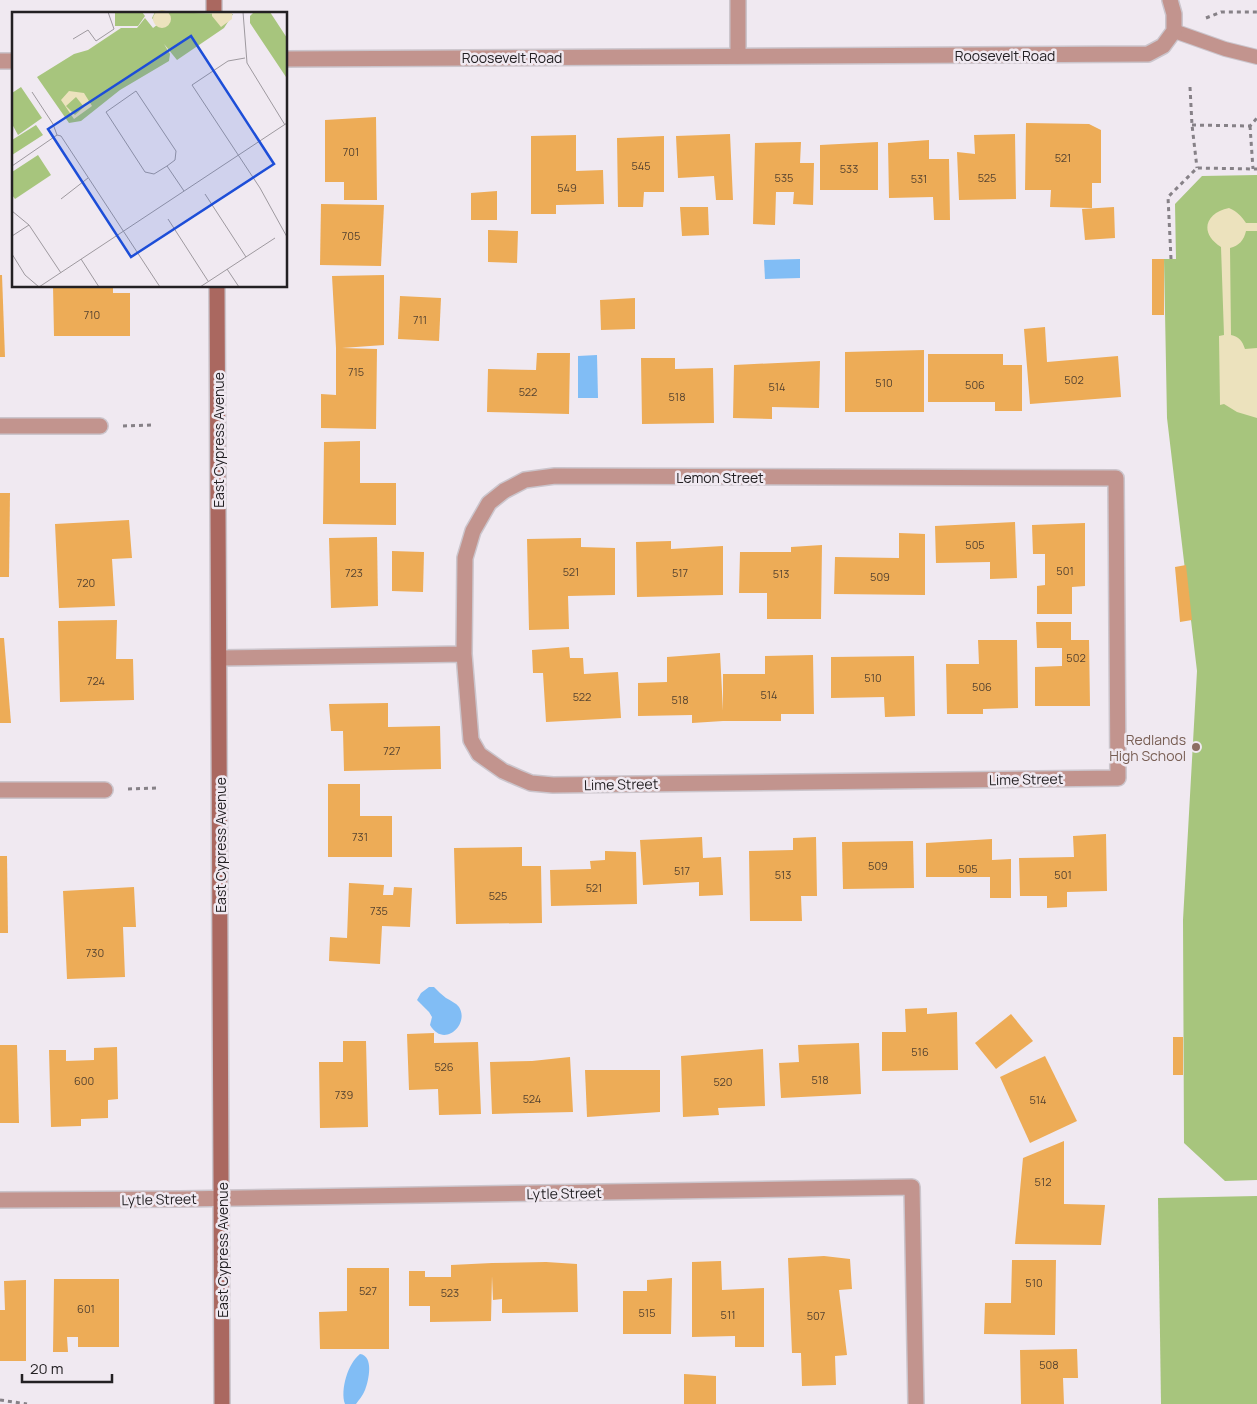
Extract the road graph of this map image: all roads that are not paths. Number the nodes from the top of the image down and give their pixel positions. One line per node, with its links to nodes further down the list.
1 (738, 0): 4 (street)
2 (1170, 0): 3 (street)
3 (1174, 31): 4 (street, Roosevelt Road); 5 (lane)
4 (738, 56): 6 (street, Roosevelt Road)
5 (1257, 57)
6 (288, 59)
7 (218, 288): 11 (main road, East Cypress Avenue)
8 (0, 426): 9 (street)
9 (100, 426)
10 (464, 654): 11 (street); 12 (street, Lime Street); 12 (street, Lemon Street)
11 (219, 658): 15 (main road, East Cypress Avenue)
12 (1118, 778)
13 (0, 790): 14 (street)
14 (105, 790)
15 (222, 1198): 16 (street, Lytle Street); 17 (main road, East Cypress Avenue); 18 (street, Lytle Street)
16 (0, 1200)
17 (222, 1404)
18 (916, 1404)

